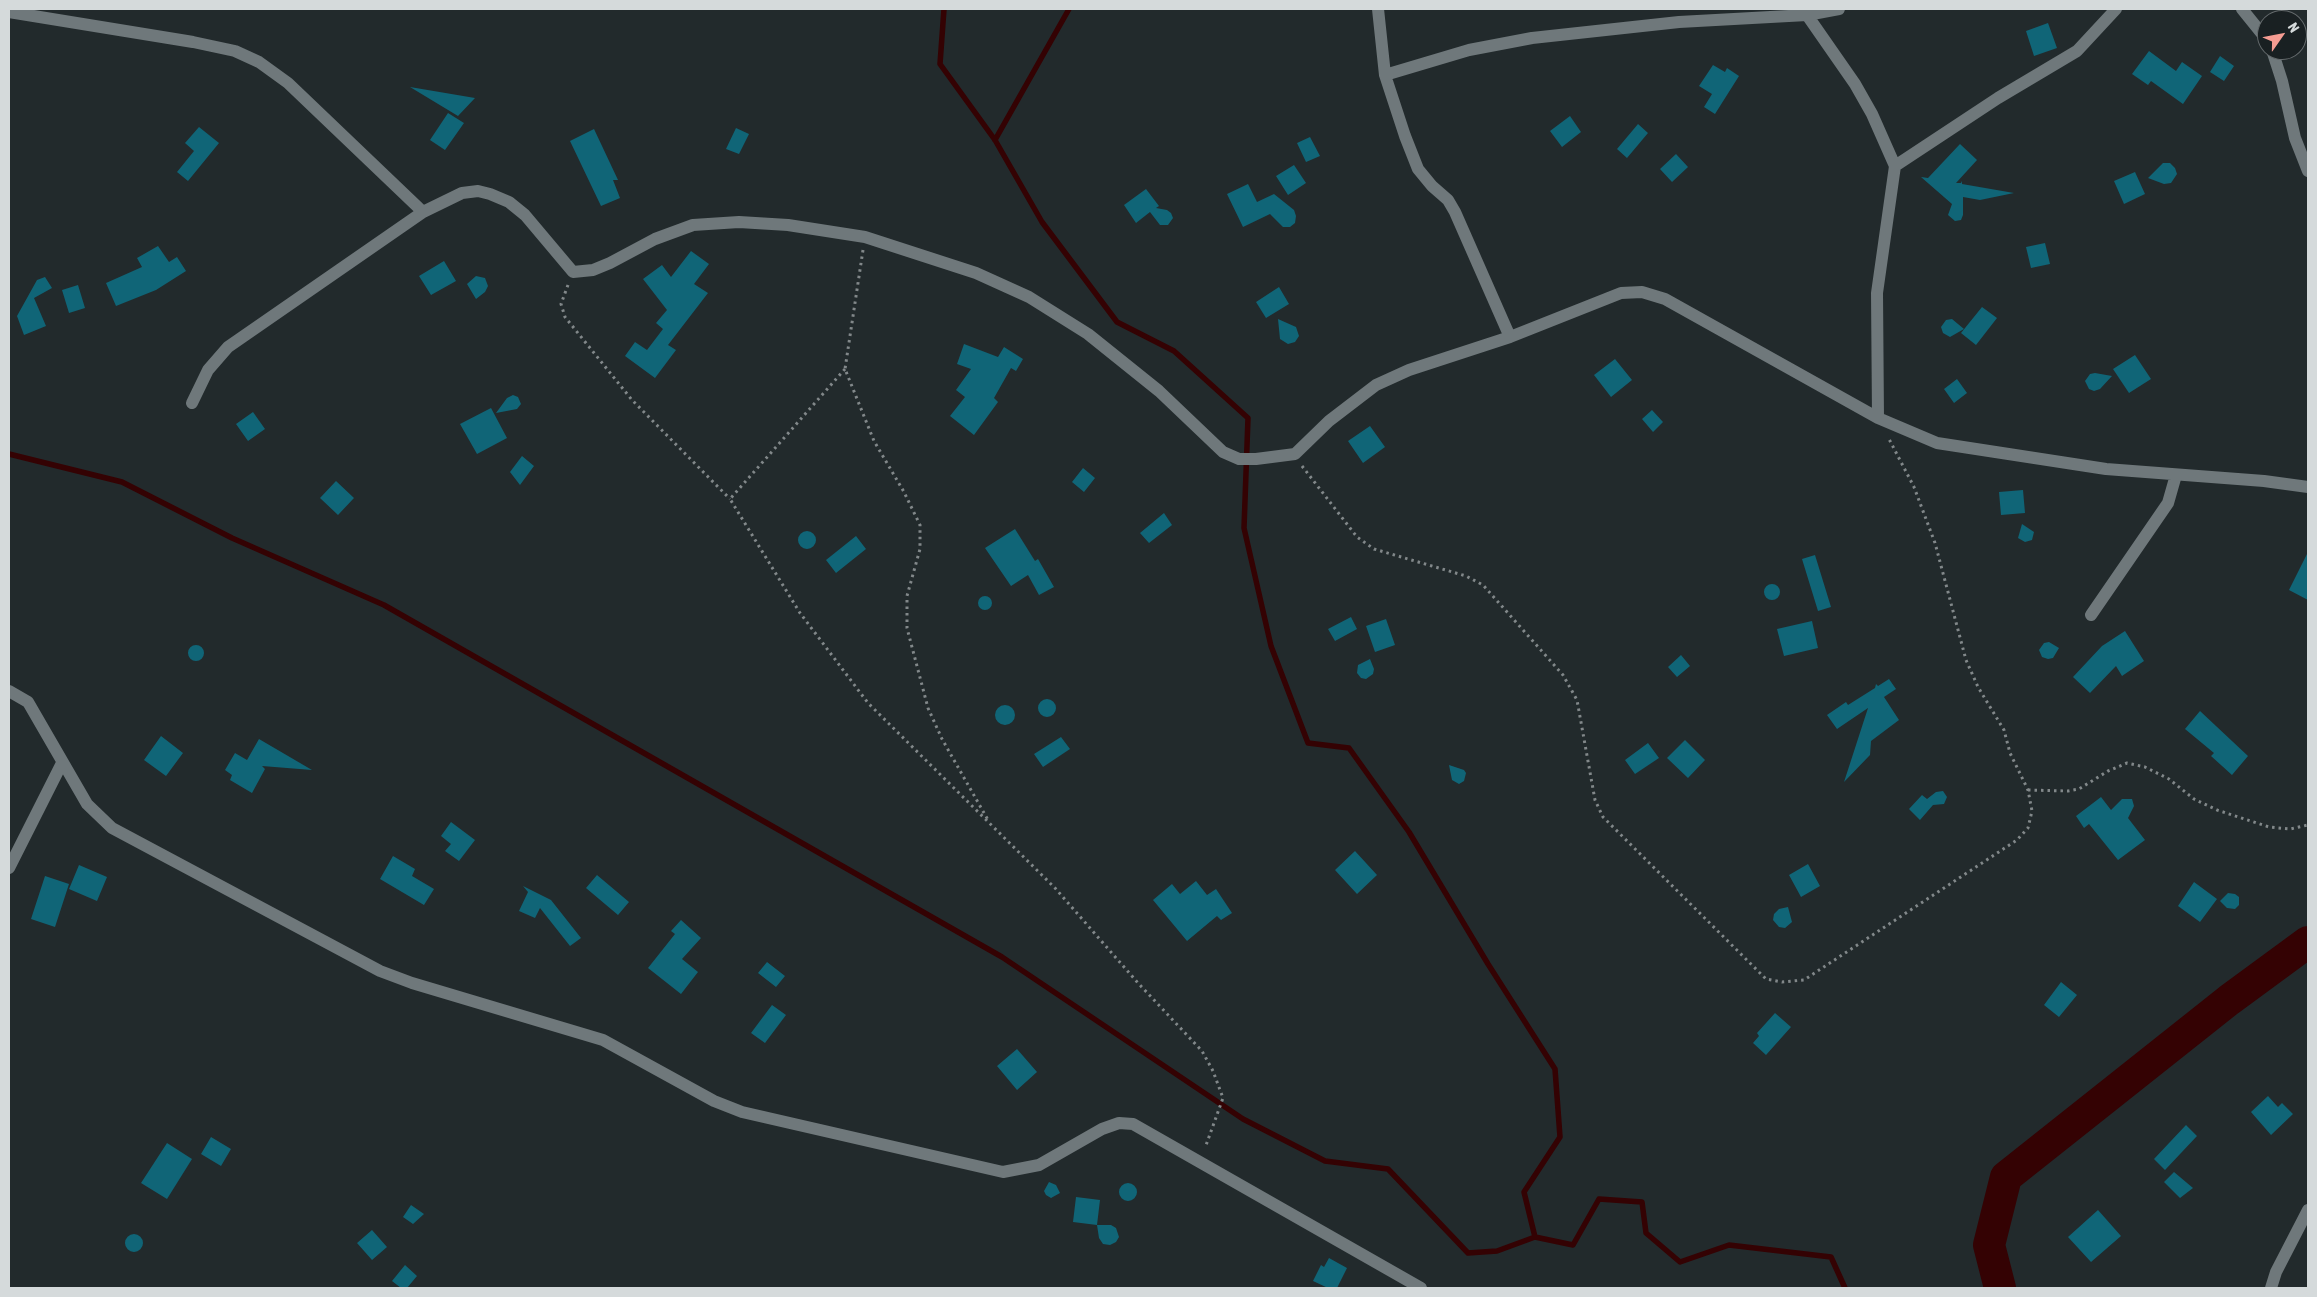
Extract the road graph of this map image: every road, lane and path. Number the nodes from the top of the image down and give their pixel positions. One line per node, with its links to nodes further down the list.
1 (1378, 9): 11 (street)
2 (1684, 9): 8 (street)
3 (1839, 9): 7 (street)
4 (2116, 9): 12 (street)
5 (2242, 9): 9 (street)
6 (9, 12): 14 (street)
7 (1807, 15): 8 (street); 12 (street)
8 (1679, 22): 11 (street)
9 (2257, 28)
10 (2275, 60): 13 (street)
11 (1385, 75): 17 (street)
12 (1895, 166): 20 (street)
13 (2308, 171)
14 (423, 212): 16 (street); 19 (street)
15 (865, 237): 16 (street); 18 (path); 21 (street)
16 (573, 272): 24 (path)
17 (1510, 337): 20 (street); 21 (street)
18 (845, 369): 24 (path); 29 (path)
19 (192, 403)
20 (1878, 418): 22 (street); 28 (path)
21 (1294, 454): 28 (path)
22 (2176, 475): 23 (street); 25 (street)
23 (2308, 487)
24 (730, 498): 29 (path)
25 (2091, 616)
26 (9, 691): 27 (street)
27 (62, 763): 31 (street); 32 (street)
28 (2028, 790): 30 (path)
29 (990, 825): 32 (path)
30 (2308, 825)
31 (9, 868)
32 (1199, 1162): 34 (street)
33 (2308, 1210): 35 (street)
34 (1421, 1288)
35 (2271, 1288)

